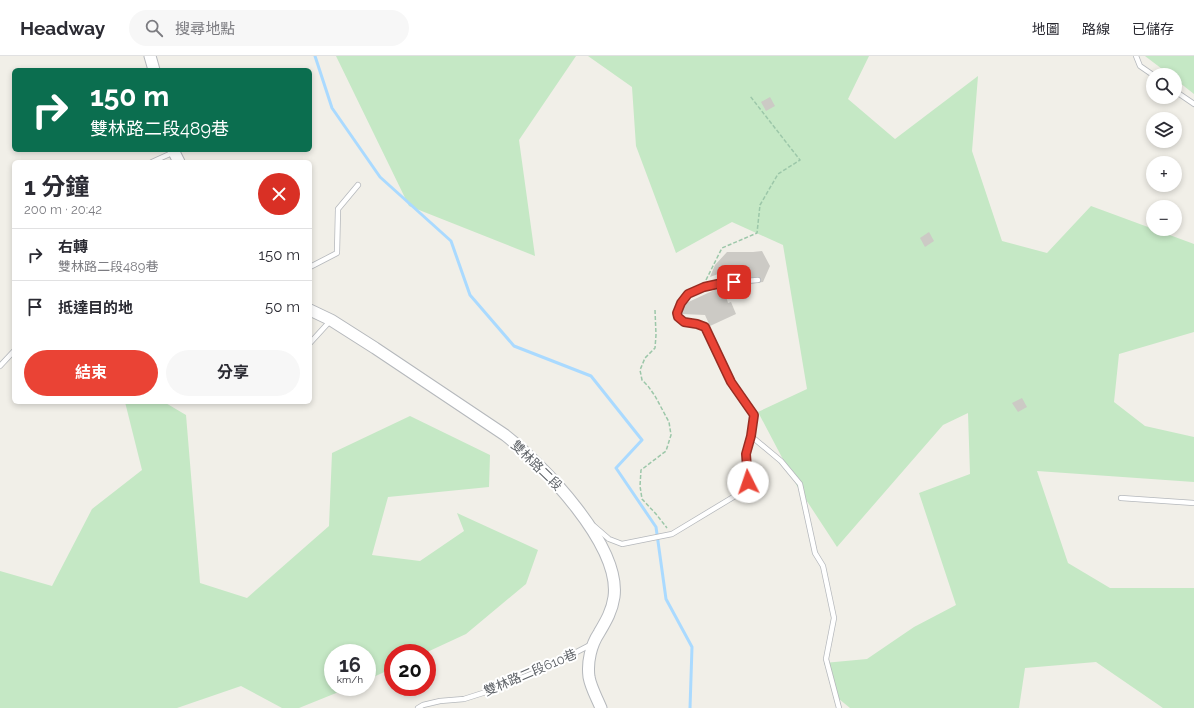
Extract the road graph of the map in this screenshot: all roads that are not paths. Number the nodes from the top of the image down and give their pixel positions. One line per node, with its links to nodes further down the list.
1 (150, 56): 3 (street)
2 (1136, 56): 4 (lane)
3 (153, 68)
4 (1146, 70)
5 (1182, 96): 6 (lane)
6 (1194, 104)
7 (175, 155): 8 (lane)
8 (159, 160)
9 (358, 185): 10 (lane)
10 (312, 266)
11 (758, 280): 17 (lane)
12 (312, 311): 13 (street, 雙林路二段)
13 (331, 320): 14 (lane); 20 (street, 雙林路二段)
14 (312, 341)
15 (12, 353): 16 (lane)
16 (0, 366)
17 (751, 436): 20 (lane); 24 (lane)
18 (1121, 498): 19 (lane)
19 (1194, 503)
20 (584, 517): 21 (street, 雙林路二段)
21 (594, 643): 22 (lane, 雙林路二段610巷); 23 (street, 雙林路二段)
22 (418, 708)
23 (601, 708)
24 (839, 708)

